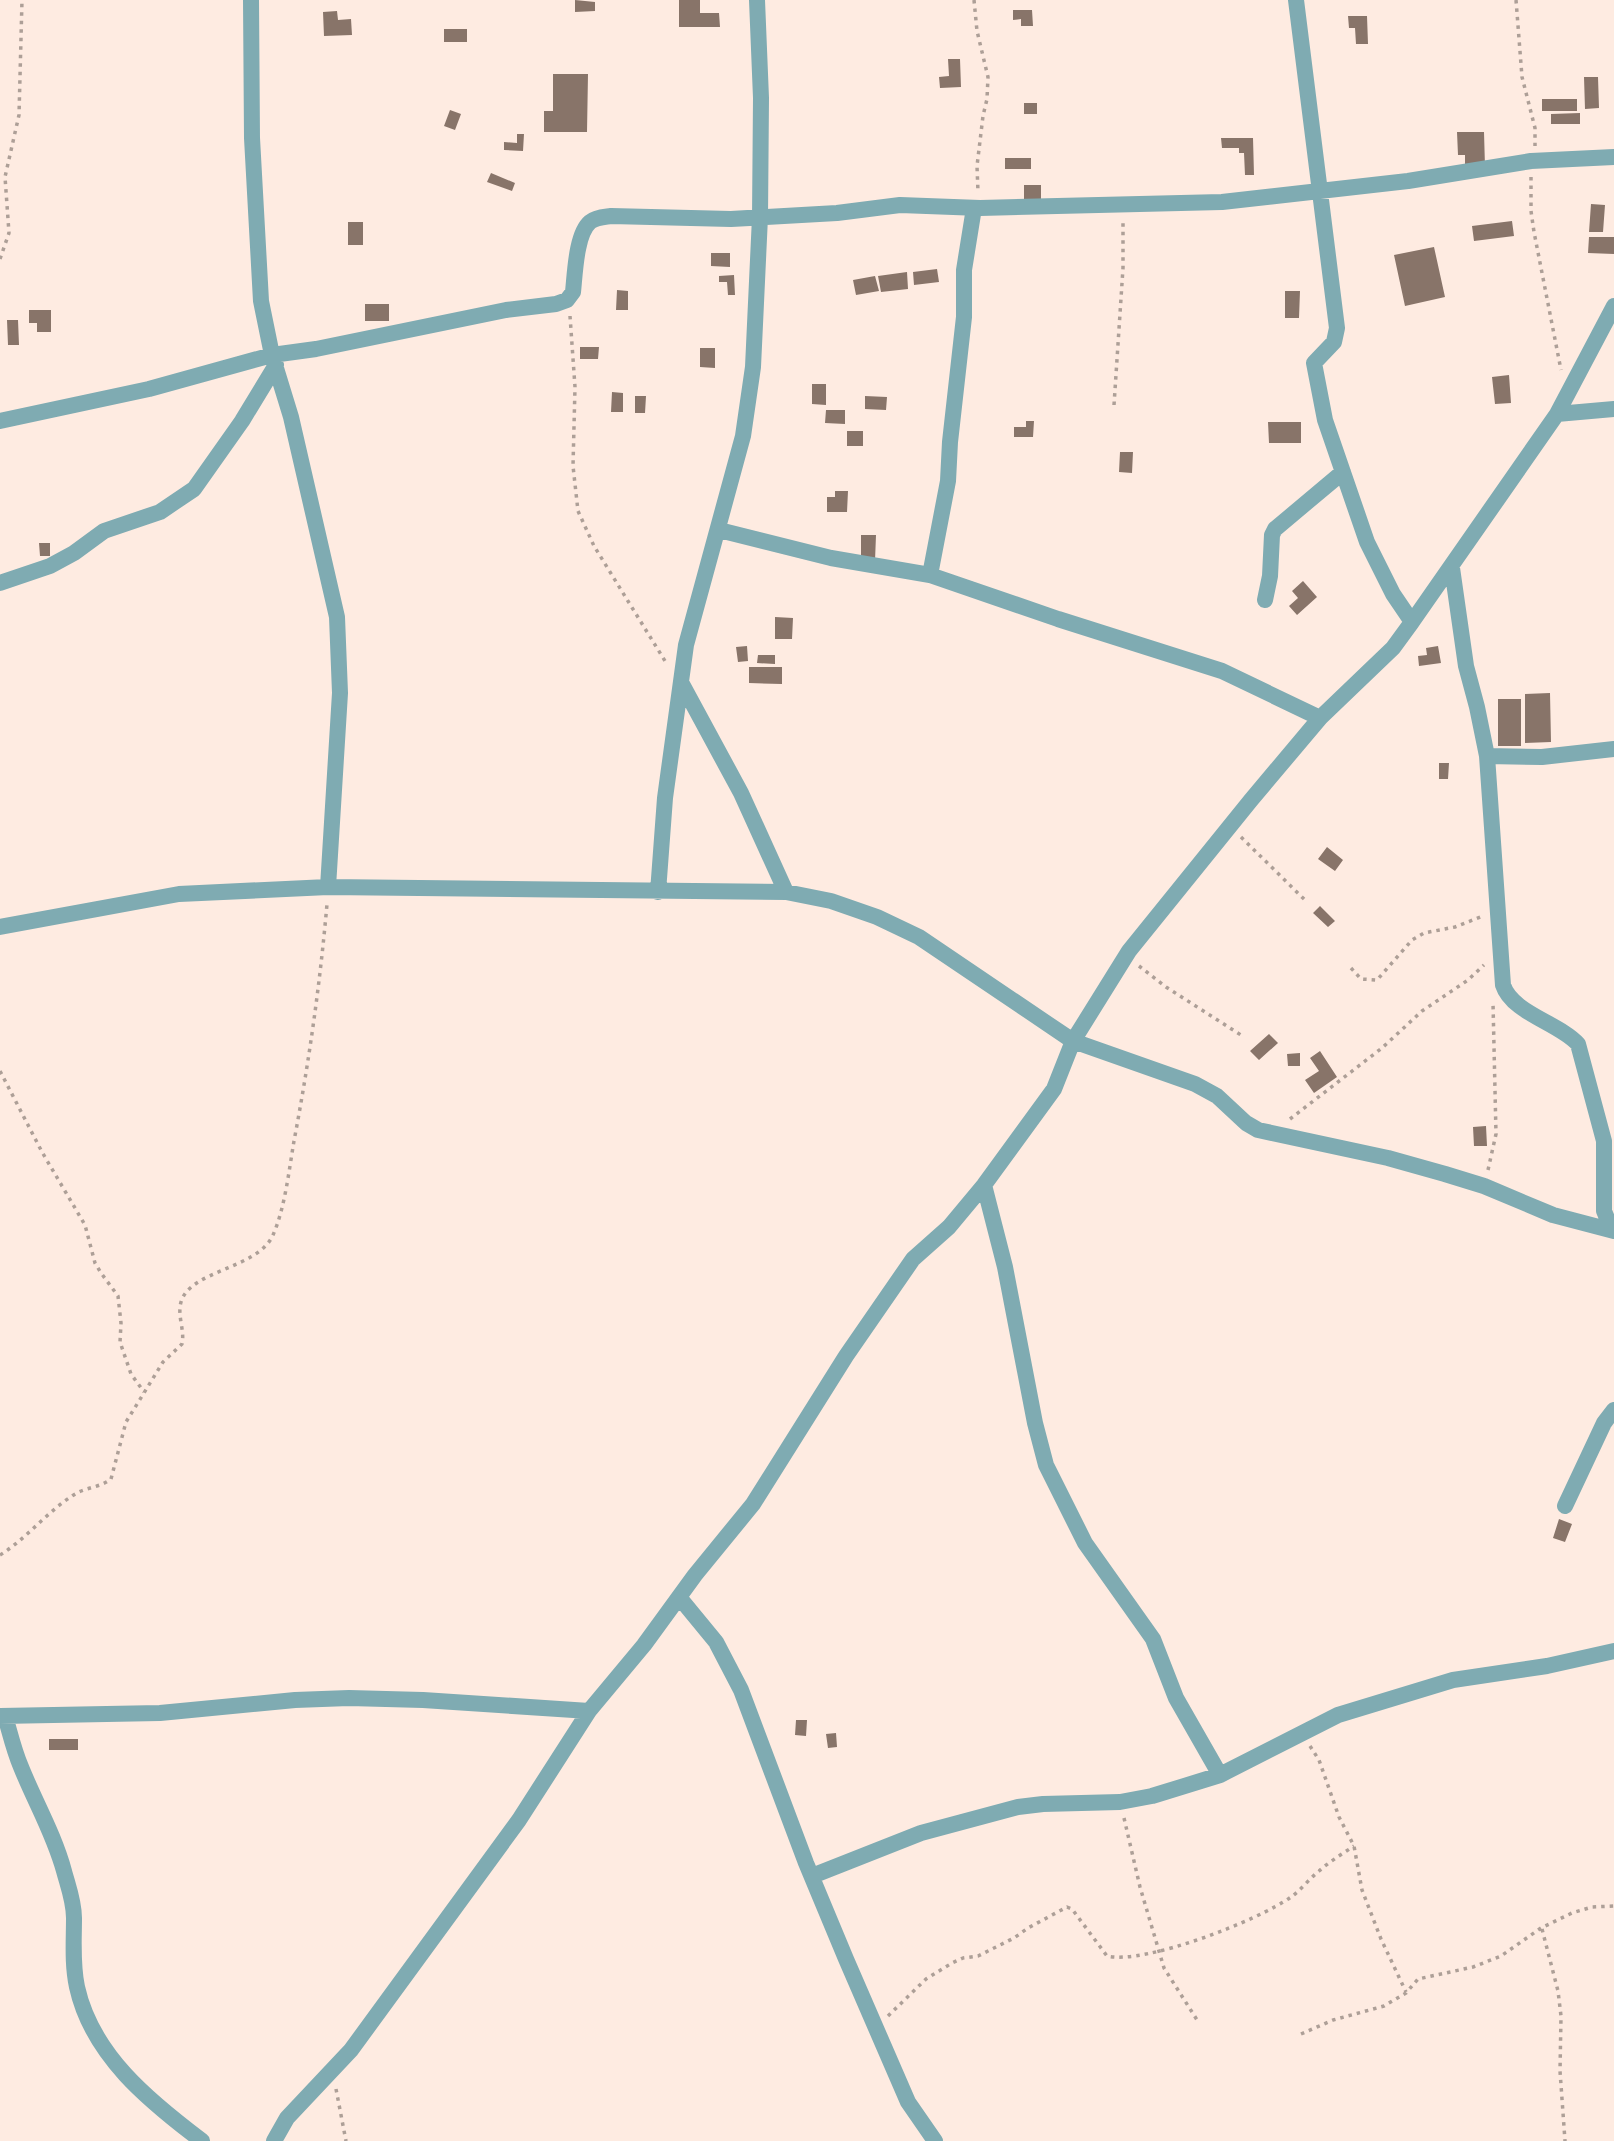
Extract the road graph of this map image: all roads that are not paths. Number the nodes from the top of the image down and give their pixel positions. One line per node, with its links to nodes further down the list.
1 (251, 0): 9 (street)
2 (757, 0): 7 (street)
3 (1296, 0): 5 (street)
4 (1614, 157): 5 (street)
5 (1319, 190): 6 (street); 13 (street)
6 (977, 208): 7 (street); 16 (street)
7 (760, 217): 9 (street); 14 (street)
8 (1614, 306): 11 (street)
9 (274, 360): 12 (street); 17 (street); 24 (street)
10 (1614, 409): 11 (street)
11 (1557, 414): 15 (street)
12 (0, 421)
13 (1343, 472): 18 (street); 19 (street)
14 (719, 530): 16 (street); 20 (street)
15 (1452, 568): 19 (street); 23 (street)
16 (930, 575): 21 (street)
17 (0, 583)
18 (1265, 600)
19 (1412, 622): 21 (street)
20 (682, 684): 25 (street); 26 (street)
21 (1320, 718): 28 (street)
22 (1614, 749): 23 (street)
23 (1487, 756): 30 (street)
24 (328, 887): 25 (street); 27 (street)
25 (658, 892): 26 (street)
26 (786, 892): 28 (street)
27 (0, 927)
28 (1073, 1041): 29 (street); 30 (street)
29 (984, 1185): 33 (street); 37 (street)
30 (1613, 1231)
31 (1614, 1410): 32 (street)
32 (1565, 1506)
33 (679, 1597): 35 (street); 38 (street)
34 (1614, 1651): 37 (street)
35 (589, 1711): 36 (street); 40 (street)
36 (2, 1716): 39 (street)
37 (1220, 1775): 38 (street)
38 (812, 1876): 41 (street)
39 (202, 2141)
40 (274, 2141)
41 (935, 2141)

